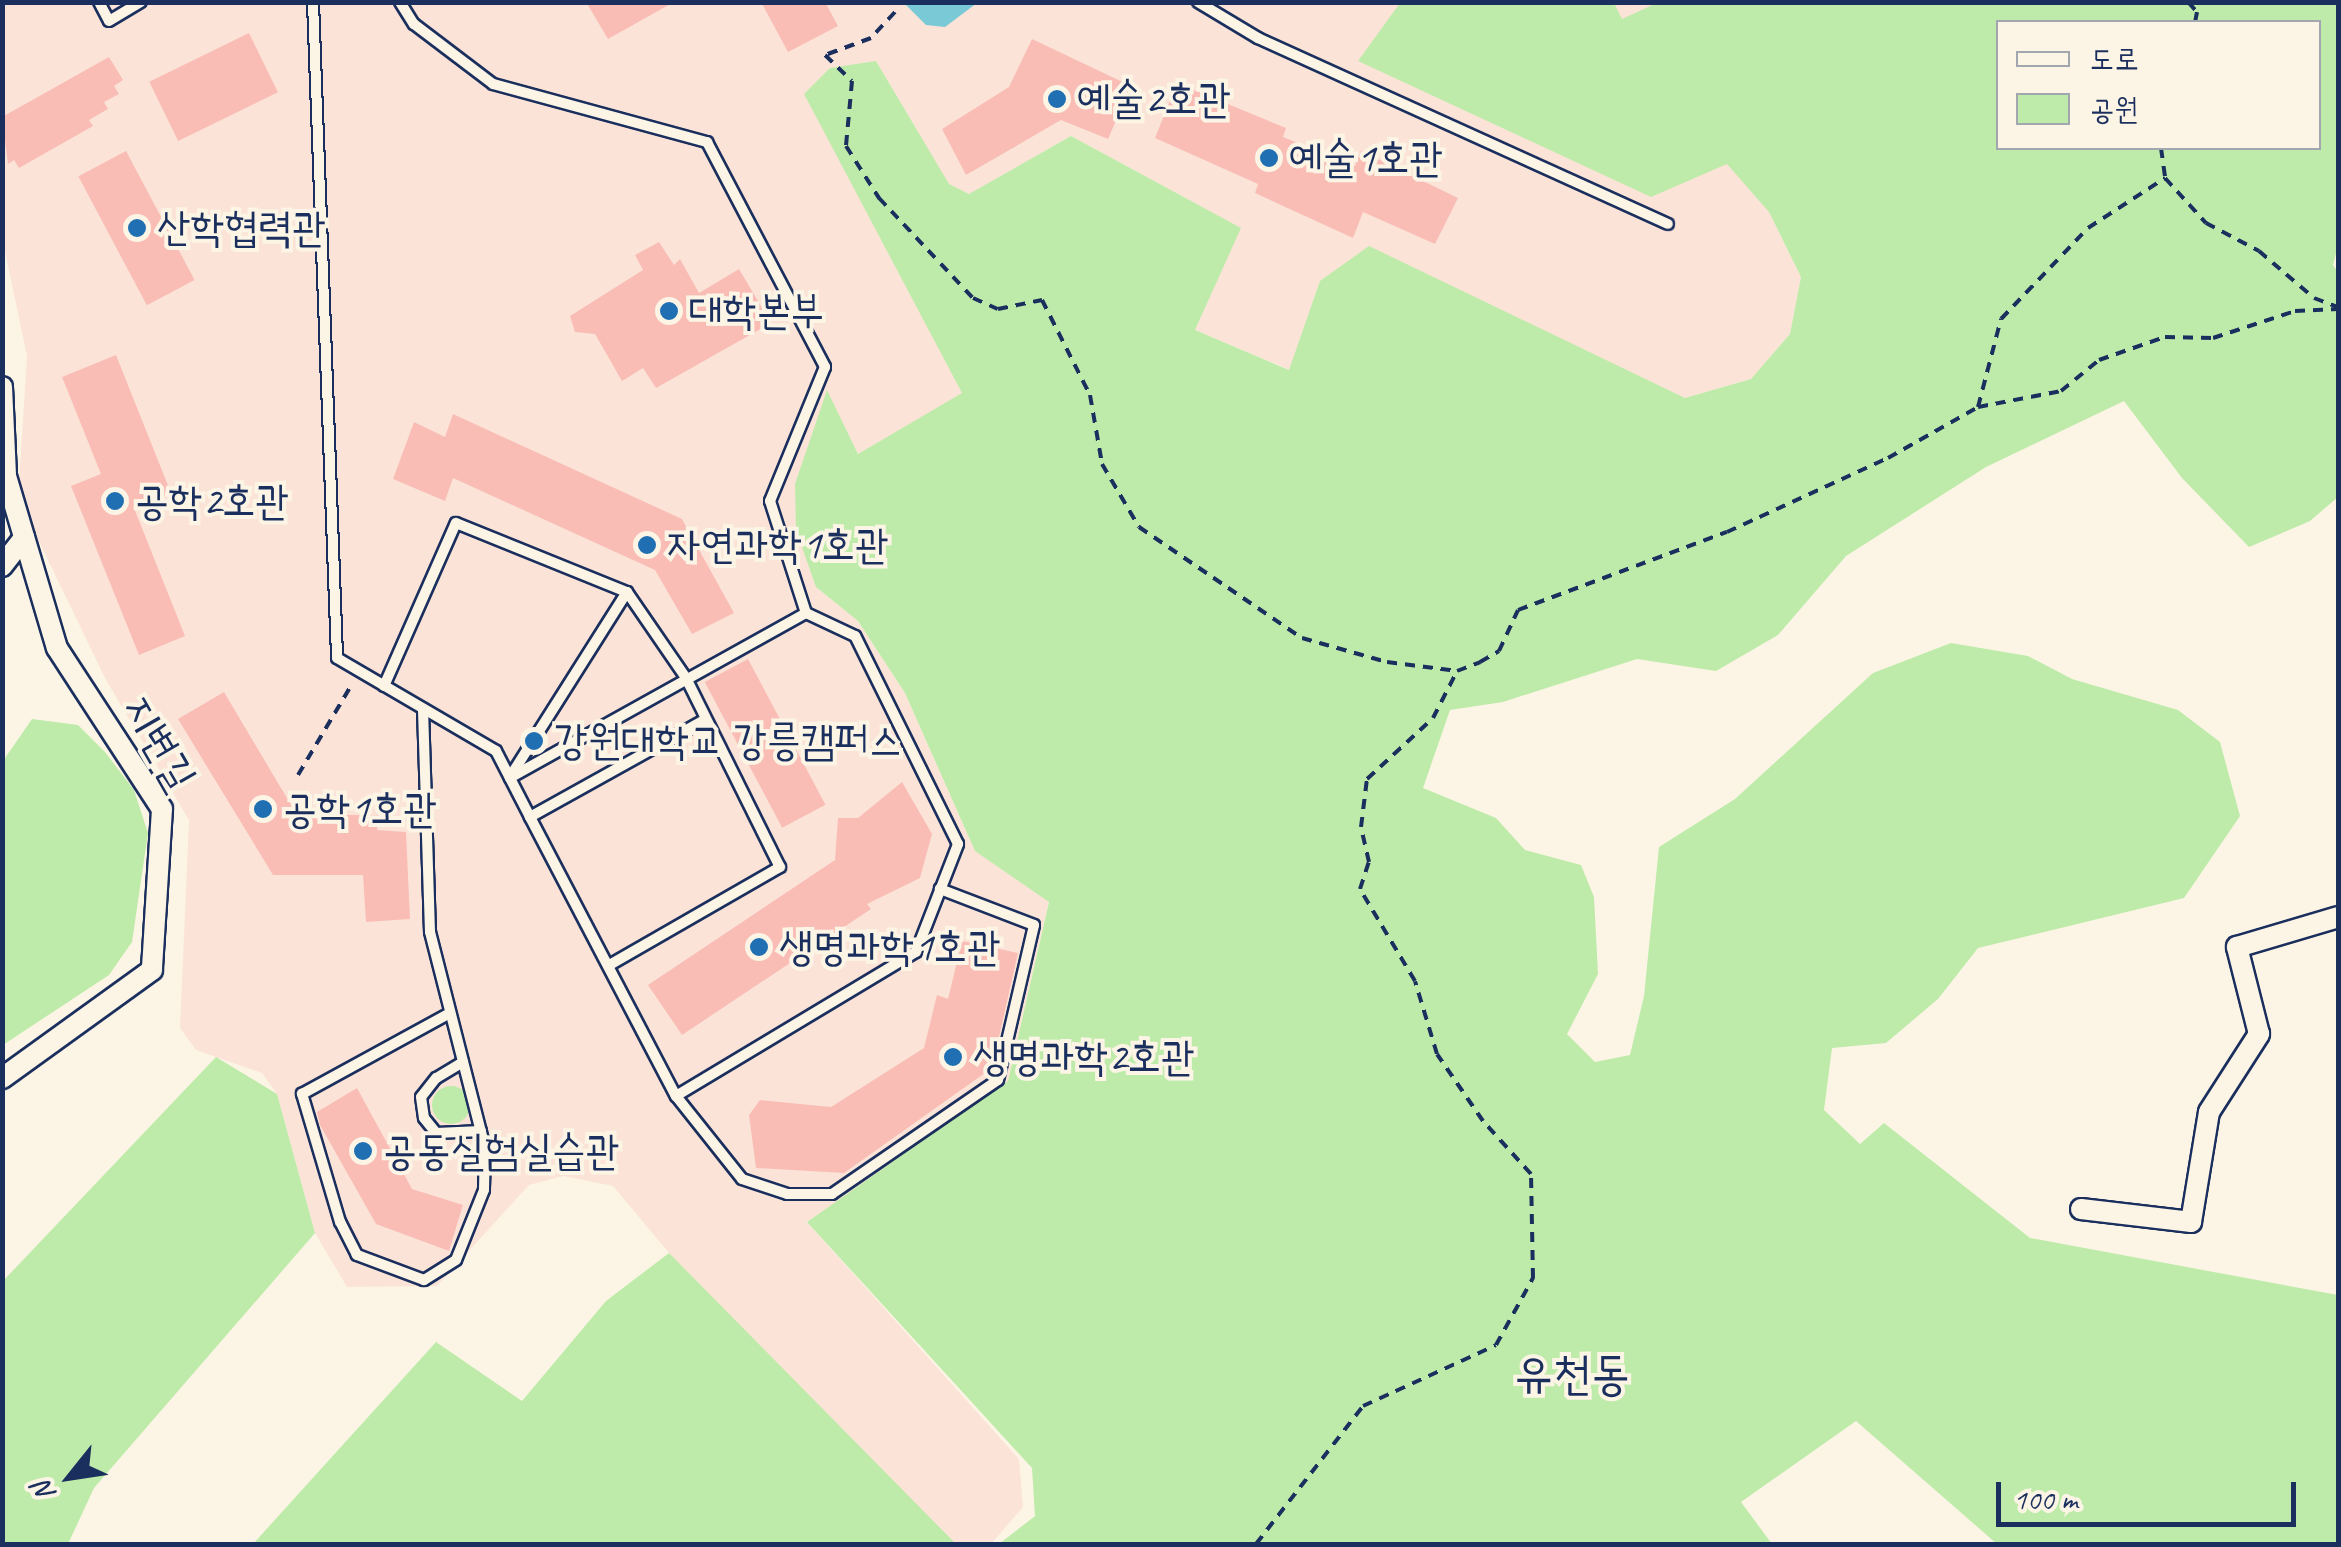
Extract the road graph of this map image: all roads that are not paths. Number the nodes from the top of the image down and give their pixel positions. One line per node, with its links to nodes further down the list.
1 (99, 2): 2 (lane)
2 (142, 2)
3 (313, 2): 13 (lane)
4 (400, 2): 11 (lane)
5 (1198, 2): 6 (lane)
6 (1668, 224)
7 (2, 387): 8 (street, 지변길)
8 (24, 538): 9 (street); 23 (street, 지변길)
9 (2, 566)
10 (628, 592): 12 (lane); 13 (lane); 16 (lane)
11 (806, 612): 12 (lane); 18 (lane)
12 (686, 678): 15 (lane); 16 (lane)
13 (384, 686): 14 (lane)
14 (423, 709): 16 (lane); 21 (lane)
15 (706, 719): 17 (lane); 20 (lane)
16 (510, 778): 17 (lane)
17 (530, 817): 20 (lane)
18 (940, 889): 24 (lane); 24 (lane)
19 (2338, 917): 26 (street)
20 (608, 966): 24 (lane)
21 (450, 1013): 22 (lane); 25 (lane)
22 (463, 1062): 25 (lane); 25 (lane)
23 (2, 1078)
24 (676, 1096)
25 (481, 1131)
26 (2080, 1209)

